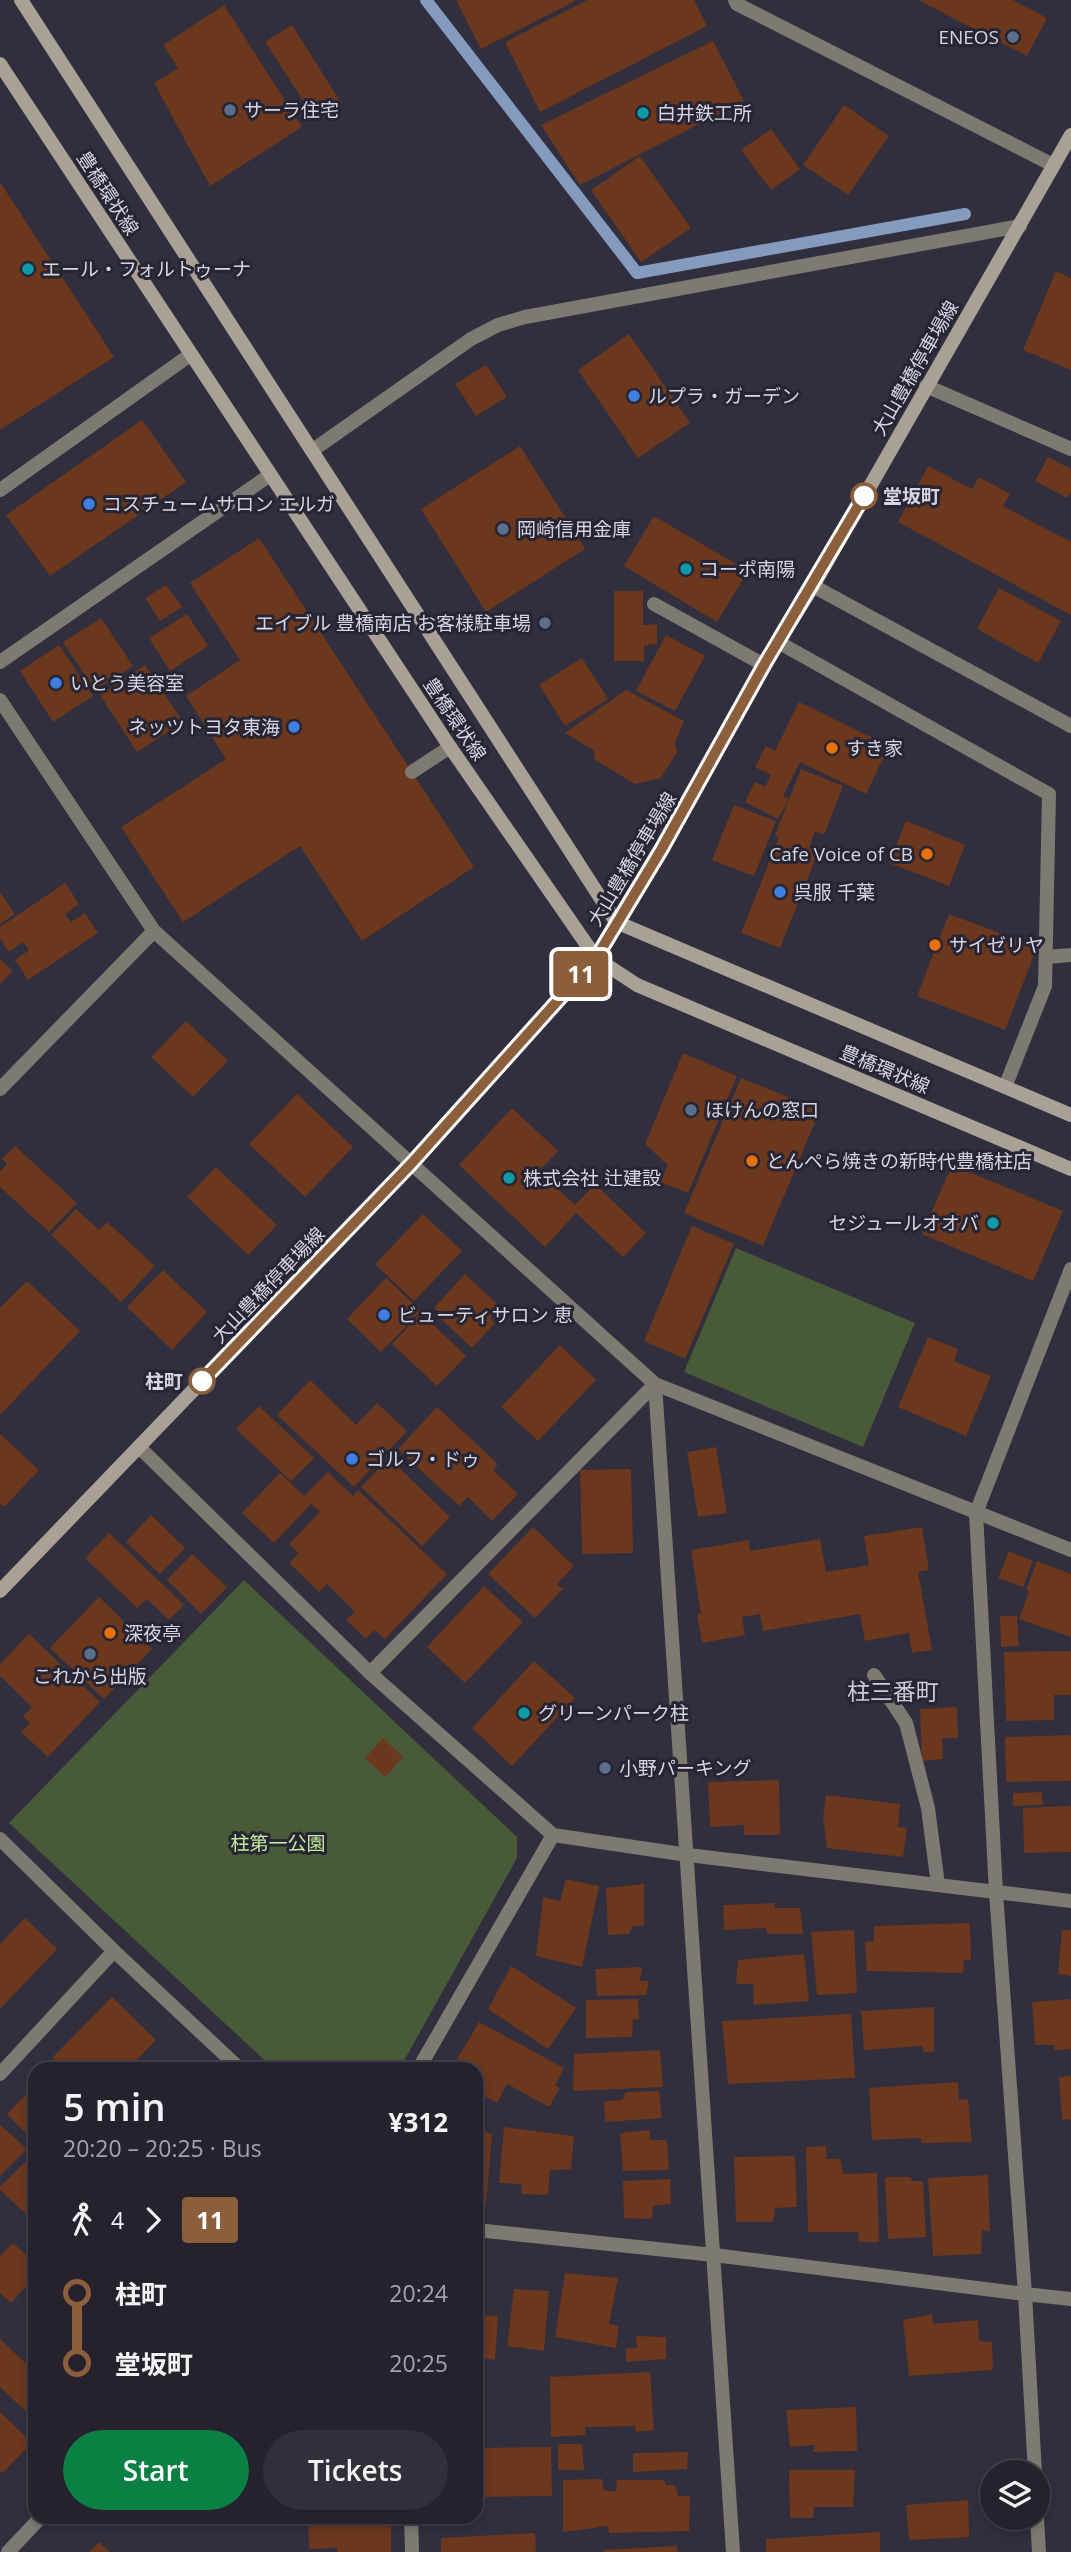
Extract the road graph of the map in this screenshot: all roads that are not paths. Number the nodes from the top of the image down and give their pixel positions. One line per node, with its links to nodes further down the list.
1 (21, 0): 10 (main road, 豊橋環状線)
2 (735, 0): 5 (street)
3 (0, 64): 7 (main road, 豊橋環状線)
4 (1071, 137): 5 (main road, 大山豊橋停車場線)
5 (1053, 165): 6 (main road, 大山豊橋停車場線)
6 (1020, 226): 8 (main road, 大山豊橋停車場線); 10 (street)
7 (190, 355): 11 (main road, 豊橋環状線); 12 (street)
8 (926, 386): 9 (street); 13 (main road, 大山豊橋停車場線)
9 (1071, 449)
10 (313, 450): 22 (main road, 豊橋環状線)
11 (270, 475): 16 (street); 20 (main road, 豊橋環状線)
12 (0, 491)
13 (813, 586): 15 (main road, 大山豊橋停車場線); 19 (street)
14 (654, 604): 17 (street)
15 (778, 642): 17 (main road, 大山豊橋停車場線); 25 (street)
16 (0, 662)
17 (764, 665): 22 (main road, 大山豊橋停車場線)
18 (0, 700): 23 (street)
19 (1071, 726)
20 (450, 747): 21 (street); 26 (main road, 豊橋環状線)
21 (412, 772)
22 (616, 922): 26 (main road, 大山豊橋停車場線); 27 (main road, 豊橋環状線)
23 (154, 930): 28 (street); 30 (street)
24 (1071, 956): 25 (street)
25 (1047, 957): 27 (street)
26 (596, 958): 30 (main road, 大山豊橋停車場線); 31 (main road, 豊橋環状線)
27 (1005, 1087): 29 (main road, 豊橋環状線)
28 (0, 1089)
29 (1071, 1115)
30 (411, 1164): 33 (street); 34 (main road, 大山豊橋停車場線)
31 (1071, 1169)
32 (1071, 1269): 35 (street)
33 (655, 1384): 35 (street); 38 (street); 42 (street)
34 (139, 1447): 37 (main road, 大山豊橋停車場線); 38 (street)
35 (975, 1513): 36 (street); 44 (street)
36 (1071, 1550)
37 (0, 1591)
38 (370, 1673): 40 (street)
39 (874, 1675): 43 (street)
40 (553, 1835): 42 (street); 48 (street)
41 (0, 1839): 46 (street)
42 (688, 1855): 43 (street); 51 (street)
43 (938, 1885): 44 (street)
44 (996, 1892): 45 (street); 52 (street)
45 (1071, 1901)
46 (114, 1951): 47 (street); 49 (street)
47 (233, 2062)
48 (422, 2062)
49 (0, 2074)
50 (483, 2231): 51 (street)
51 (714, 2255): 52 (street); 60 (street)
52 (1025, 2294): 53 (street); 54 (street)
53 (1071, 2300)
54 (1034, 2460)
55 (34, 2524): 58 (street)
56 (411, 2524): 59 (street)
57 (1038, 2530): 61 (street)
58 (8, 2552)
59 (412, 2552)
60 (733, 2552)
61 (1039, 2552)

